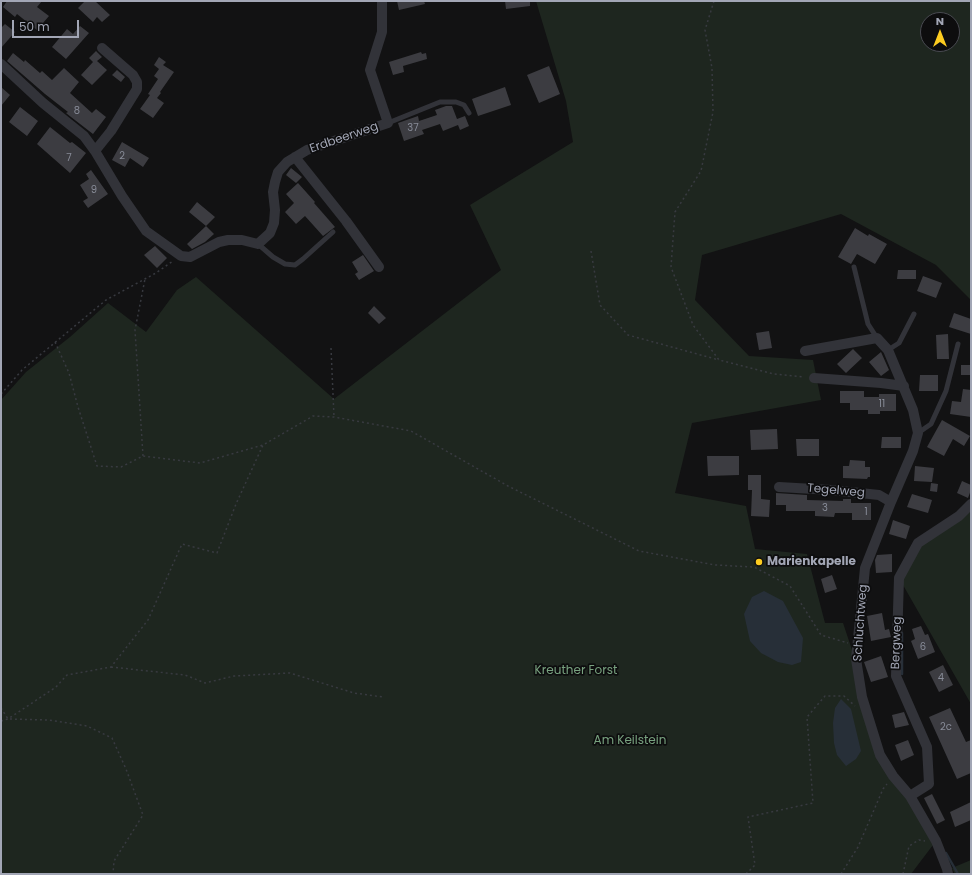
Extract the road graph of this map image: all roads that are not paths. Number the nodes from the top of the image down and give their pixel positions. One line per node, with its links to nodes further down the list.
1 (382, 1): 5 (street, Erdbeerweg)
2 (102, 48): 6 (street)
3 (1, 64): 6 (street)
4 (468, 113): 5 (lane)
5 (388, 123): 7 (street, Erdbeerweg)
6 (95, 151): 9 (street)
7 (295, 157): 9 (street, Erdbeerweg); 10 (street)
8 (334, 232): 9 (lane)
9 (258, 244)
10 (379, 267)
11 (854, 267): 13 (lane)
12 (914, 314): 15 (lane)
13 (878, 338): 15 (street); 16 (street)
14 (958, 344): 19 (lane)
15 (888, 350): 18 (street)
16 (805, 351)
17 (814, 378): 18 (street)
18 (904, 386): 19 (street)
19 (918, 433): 21 (street, Schluchtweg)
20 (779, 487): 21 (street, Tegelweg)
21 (891, 502): 23 (street, Schluchtweg)
22 (971, 504): 23 (street, Bergweg)
23 (910, 796): 24 (street, Schluchtweg)
24 (948, 874)

